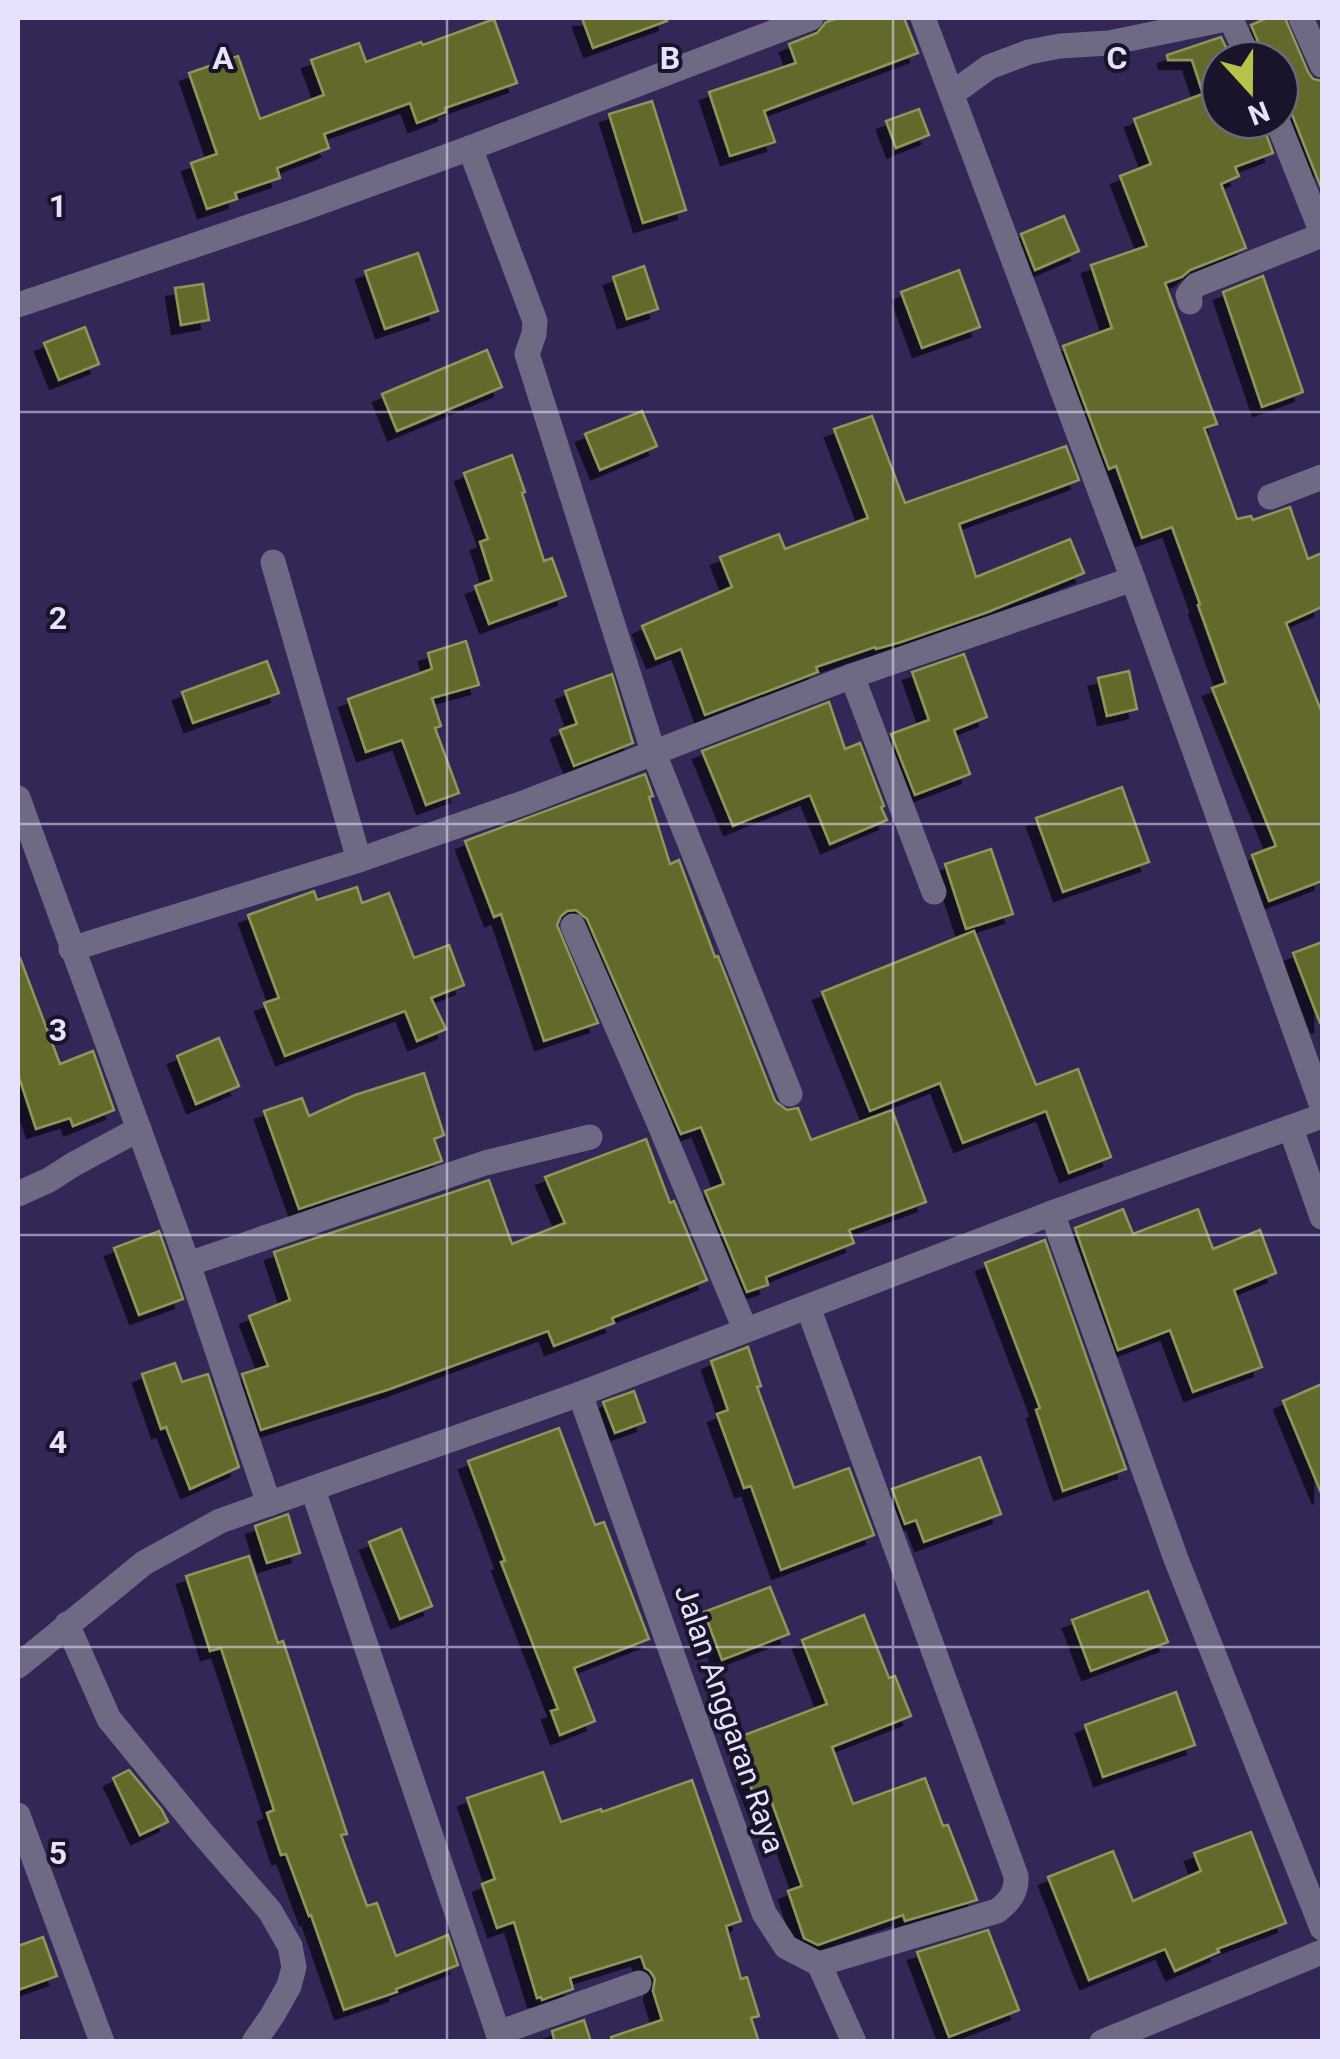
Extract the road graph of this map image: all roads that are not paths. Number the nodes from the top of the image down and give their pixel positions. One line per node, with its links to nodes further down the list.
1 (810, 18): 8 (street)
2 (924, 18): 6 (street)
3 (1231, 18): 6 (street)
4 (1301, 18): 5 (street)
5 (1322, 65)
6 (953, 93): 15 (street)
7 (1285, 140): 9 (street)
8 (470, 148): 11 (street); 17 (street)
9 (1322, 234): 10 (street)
10 (1190, 302)
11 (18, 305)
12 (1322, 478): 13 (street)
13 (1270, 497)
14 (273, 562): 20 (street)
15 (1133, 579): 16 (street); 25 (street)
16 (852, 676): 17 (street); 21 (street)
17 (653, 752): 20 (street); 24 (street)
18 (18, 798): 19 (street)
19 (27, 857): 23 (street)
20 (359, 860): 23 (street)
21 (934, 892)
22 (572, 926): 35 (street)
23 (71, 949): 27 (street)
24 (790, 1094)
25 (1322, 1106)
26 (1322, 1116): 28 (street)
27 (139, 1129): 30 (street); 33 (street)
28 (1290, 1129): 31 (street); 32 (street)
29 (590, 1138): 33 (street)
30 (18, 1194)
31 (1052, 1213): 34 (street); 42 (street)
32 (1322, 1218)
33 (188, 1264): 38 (street)
34 (808, 1307): 35 (street); 44 (street)
35 (745, 1329): 36 (street)
36 (580, 1394): 37 (street); 44 (street, Jalan Anggaran Raya)
37 (313, 1490): 38 (street); 46 (street)
38 (269, 1504): 39 (street)
39 (67, 1624): 40 (street); 48 (street)
40 (18, 1666)
41 (18, 1815): 47 (street)
42 (1322, 1928)
43 (1322, 1952): 50 (street)
44 (819, 1964): 49 (street)
45 (639, 1983): 46 (street)
46 (499, 2037)
47 (102, 2042)
48 (254, 2042)
49 (854, 2042)
50 (1102, 2042)

